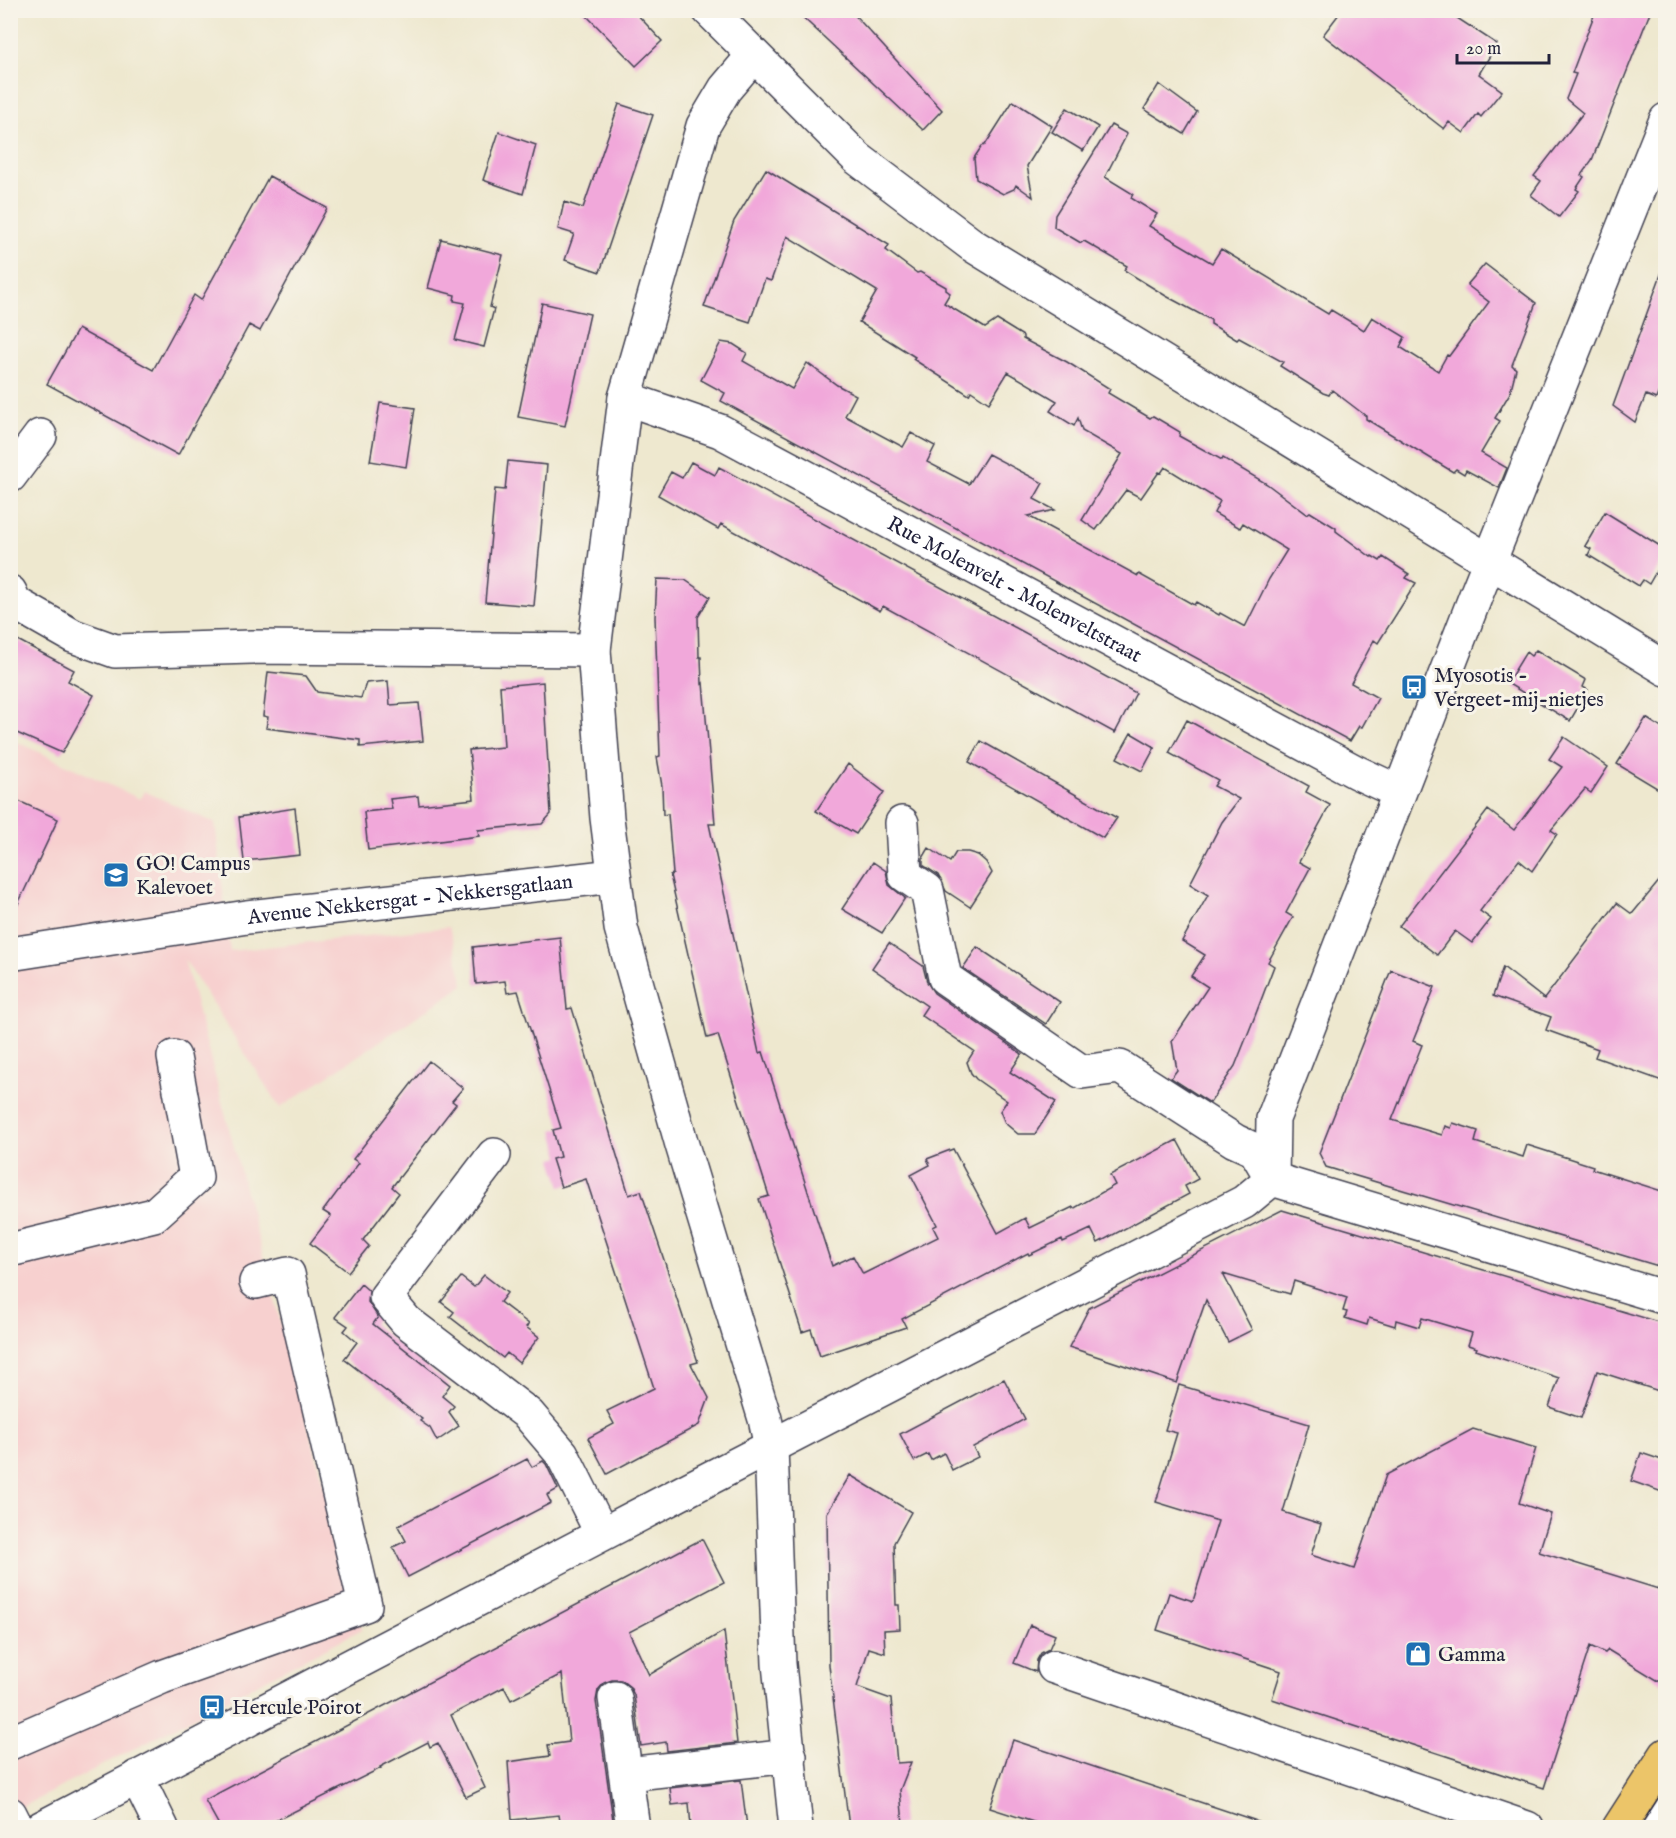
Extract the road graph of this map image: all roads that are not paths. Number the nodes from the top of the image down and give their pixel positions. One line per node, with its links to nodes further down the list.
1 (709, 10): 2 (street)
2 (753, 56): 4 (street); 7 (street)
3 (1665, 120): 7 (street)
4 (625, 398): 9 (street); 11 (street, Rue Molenvelt - Molenveltstraat)
5 (40, 436): 6 (street)
6 (10, 476)
7 (1490, 562): 10 (street); 11 (street)
8 (10, 592): 9 (street)
9 (594, 650): 13 (street)
10 (1665, 669)
11 (1399, 792): 17 (street)
12 (902, 823): 17 (street)
13 (614, 876): 14 (street, Avenue Nekkersgat - Nekkersgatlaan); 21 (street)
14 (10, 954)
15 (174, 1057): 18 (street)
16 (494, 1155): 22 (street)
17 (1272, 1179): 20 (street); 21 (street)
18 (10, 1250)
19 (256, 1282): 25 (street)
20 (1665, 1298)
21 (771, 1447): 22 (street); 27 (street)
22 (602, 1534): 29 (street)
23 (1054, 1667): 37 (street)
24 (615, 1698): 28 (street)
25 (10, 1743)
26 (1665, 1755): 38 (main road)
27 (790, 1756): 28 (street); 36 (street)
28 (627, 1774): 35 (street)
29 (138, 1777): 33 (street); 34 (street)
30 (1665, 1799): 39 (street)
31 (10, 1814): 32 (street)
32 (17, 1827)
33 (41, 1827)
34 (162, 1827)
35 (633, 1827)
36 (796, 1827)
37 (1527, 1827)
38 (1619, 1827)
39 (1647, 1827)

